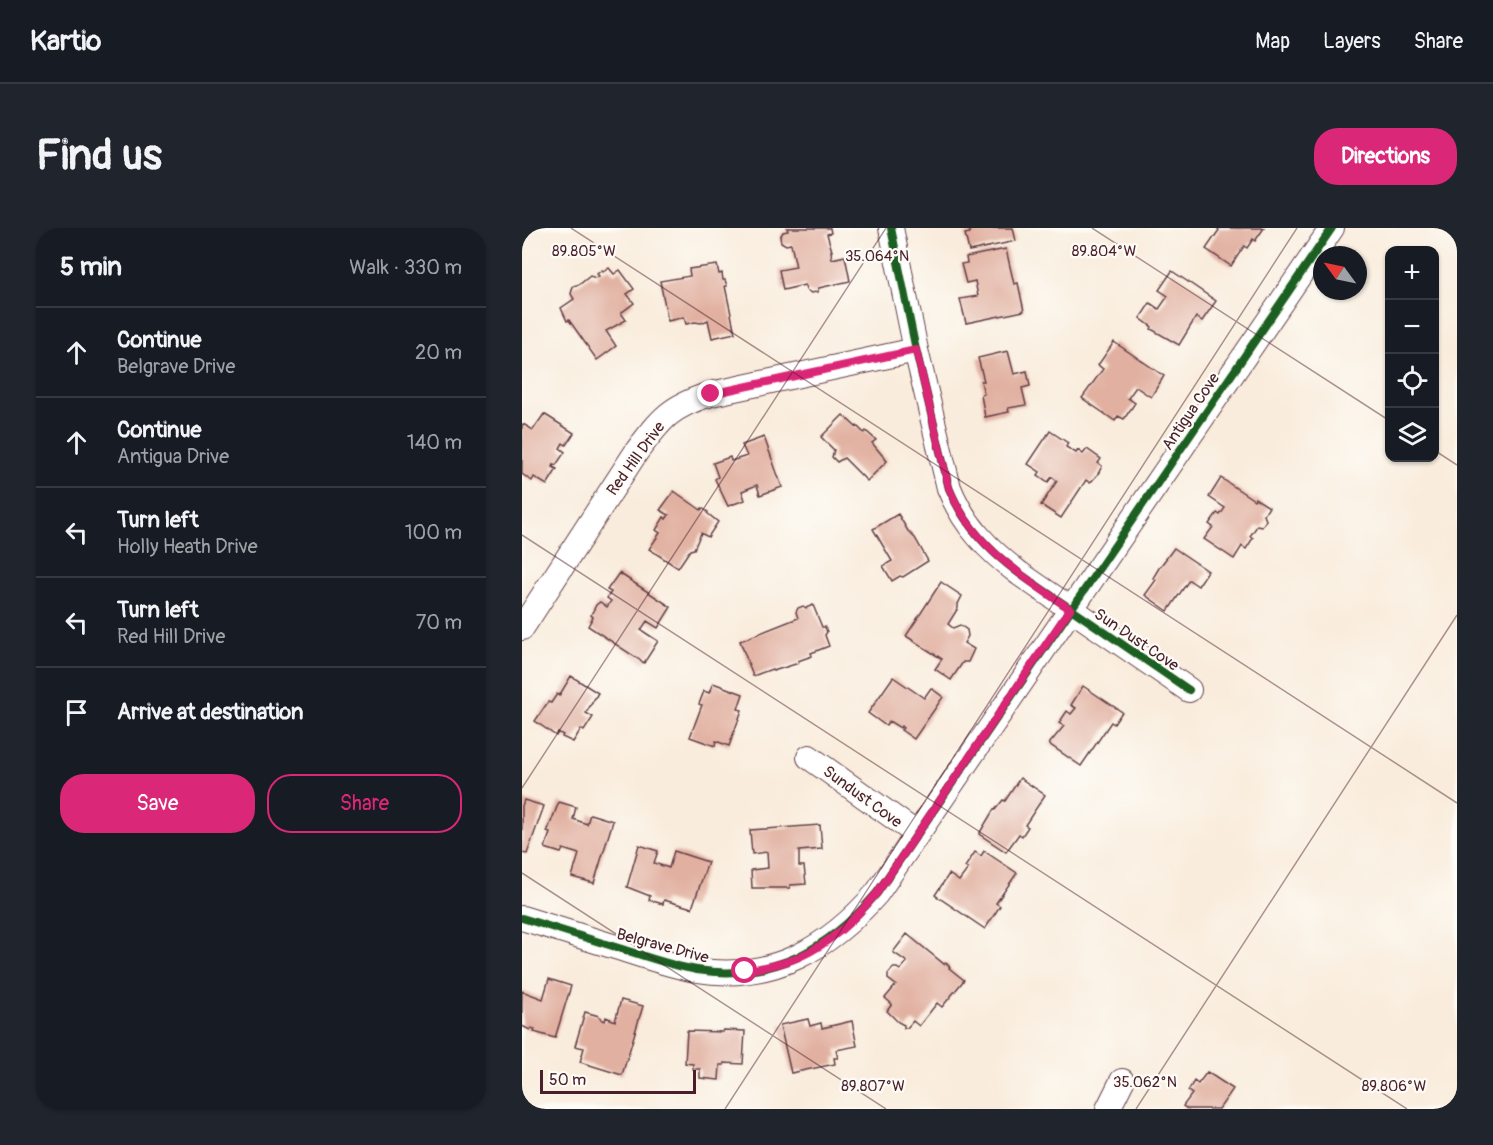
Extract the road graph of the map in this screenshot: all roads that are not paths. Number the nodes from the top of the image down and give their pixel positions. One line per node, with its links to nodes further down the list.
1 (891, 228): 3 (street, Sun Dust Cove)
2 (1332, 228): 4 (street, Antigua Cove)
3 (916, 350): 4 (street, Sun Dust Cove); 5 (street, Red Hill Drive)
4 (1070, 609): 6 (street, Sun Dust Cove); 8 (street, Antigua Cove)
5 (522, 628)
6 (1189, 690)
7 (809, 757): 8 (street, Sundust Cove)
8 (917, 834): 9 (street, Belgrave Drive)
9 (522, 918)
10 (1122, 1081): 11 (street)
11 (1108, 1109)

